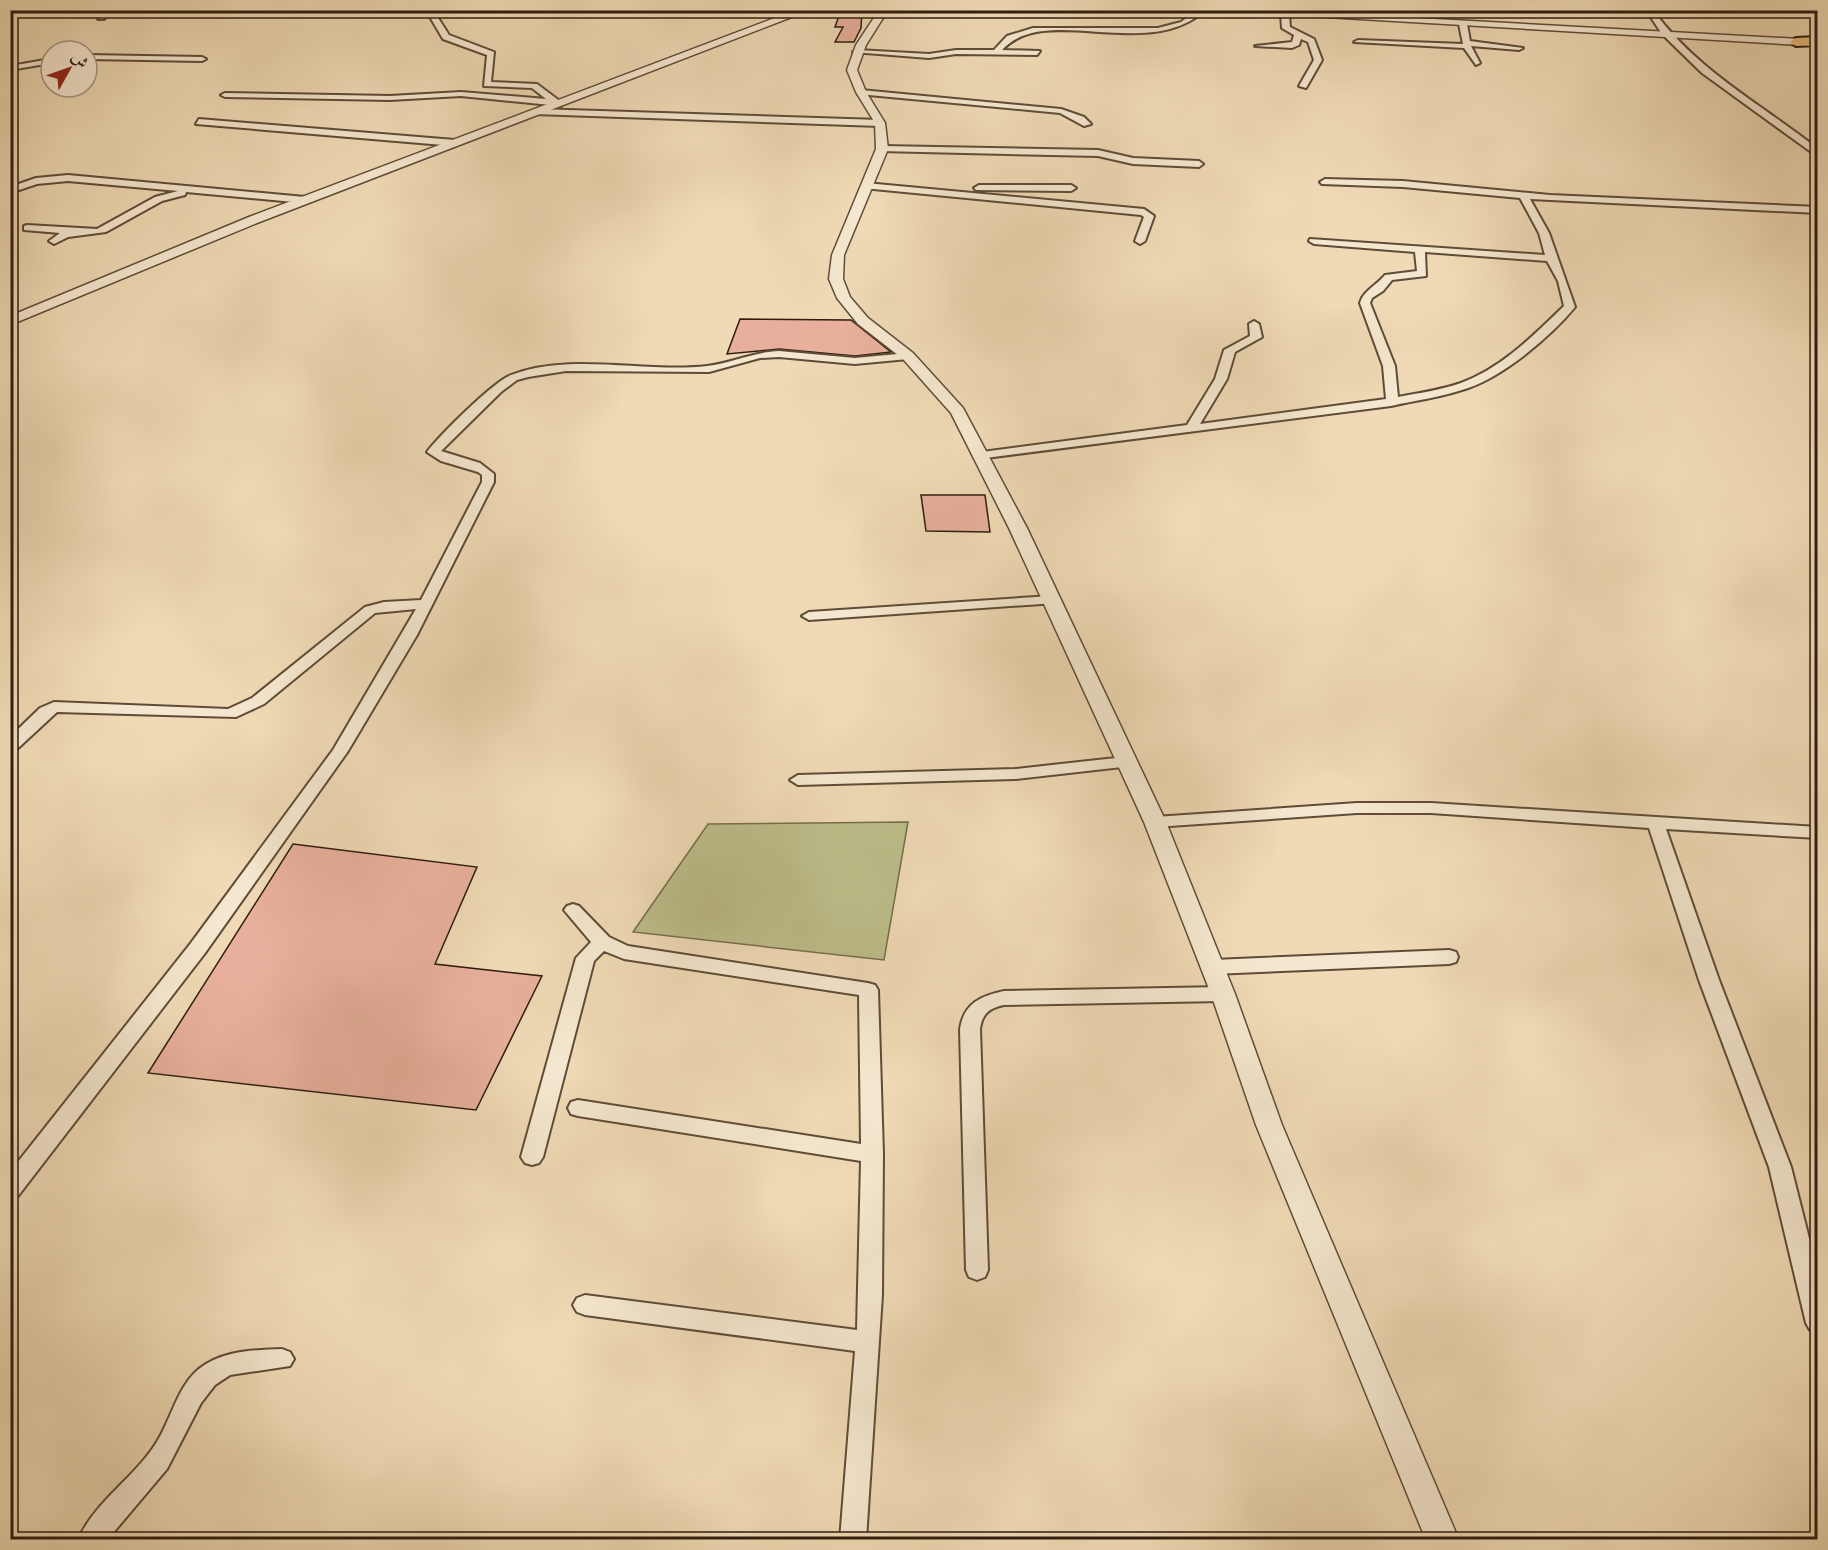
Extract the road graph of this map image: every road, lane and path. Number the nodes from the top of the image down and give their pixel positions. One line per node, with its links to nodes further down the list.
1 (111, 10): 9 (street)
2 (429, 10): 30 (street)
3 (806, 10): 30 (street)
4 (1202, 10): 20 (street)
5 (1210, 10): 8 (street)
6 (1649, 10): 12 (street)
7 (881, 13): 19 (street)
8 (1285, 14): 10 (street); 11 (street)
9 (101, 17)
10 (1467, 22): 12 (street); 16 (street)
11 (1298, 34): 17 (street); 27 (street)
12 (1663, 35): 14 (street); 37 (street)
13 (1358, 42): 16 (street)
14 (1798, 43): 15 (highway)
15 (1818, 44)
16 (1466, 45): 18 (street); 25 (street)
17 (1259, 46)
18 (1519, 48)
19 (857, 52): 20 (street); 28 (street)
20 (996, 52): 21 (street)
21 (1037, 53)
22 (99, 57): 23 (street)
23 (202, 59)
24 (39, 63): 26 (street)
25 (1476, 63)
26 (10, 68)
27 (1303, 86)
28 (861, 92): 33 (street); 34 (street)
29 (225, 96): 30 (street)
30 (556, 103): 31 (street)
31 (537, 112): 33 (street); 35 (street)
32 (199, 122): 35 (street)
33 (880, 123): 36 (street)
34 (1087, 124)
35 (455, 143): 45 (street)
36 (882, 149): 38 (street); 39 (street)
37 (1818, 154)
38 (1199, 164)
39 (868, 181): 42 (street); 50 (street); 56 (street)
40 (1325, 182): 44 (street)
41 (196, 188): 43 (street); 45 (street); 48 (street)
42 (1071, 188)
43 (10, 190)
44 (1525, 196): 46 (street); 53 (street)
45 (305, 200): 54 (street)
46 (1818, 210)
47 (27, 228): 48 (street)
48 (79, 231): 49 (street)
49 (54, 241)
50 (1140, 241)
51 (1314, 241): 52 (street)
52 (1420, 249): 53 (street); 57 (street)
53 (1551, 258): 57 (street)
54 (10, 321)
55 (1254, 324): 58 (street)
56 (908, 356): 59 (street); 61 (street)
57 (1391, 402): 58 (street)
58 (1191, 428): 59 (street)
59 (982, 456): 60 (street)
60 (1051, 600): 62 (street); 64 (street)
61 (425, 604): 63 (street); 77 (street)
62 (809, 616)
63 (10, 747)
64 (1125, 762): 65 (street); 66 (street)
65 (798, 780)
66 (1155, 822): 67 (street); 72 (street)
67 (1656, 823): 68 (street); 81 (street)
68 (1818, 833)
69 (573, 910): 70 (street)
70 (602, 942): 75 (street); 76 (street)
71 (1449, 957): 72 (street)
72 (1213, 967): 73 (street)
73 (1223, 994): 79 (street); 86 (street)
74 (578, 1108): 75 (street)
75 (872, 1154): 82 (street)
76 (532, 1156)
77 (20, 1161): 78 (street)
78 (10, 1190)
79 (977, 1270)
80 (585, 1305): 82 (street)
81 (1818, 1323)
82 (868, 1342): 85 (street)
83 (282, 1359): 84 (street)
84 (91, 1539)
85 (853, 1539)
86 (1443, 1539)

